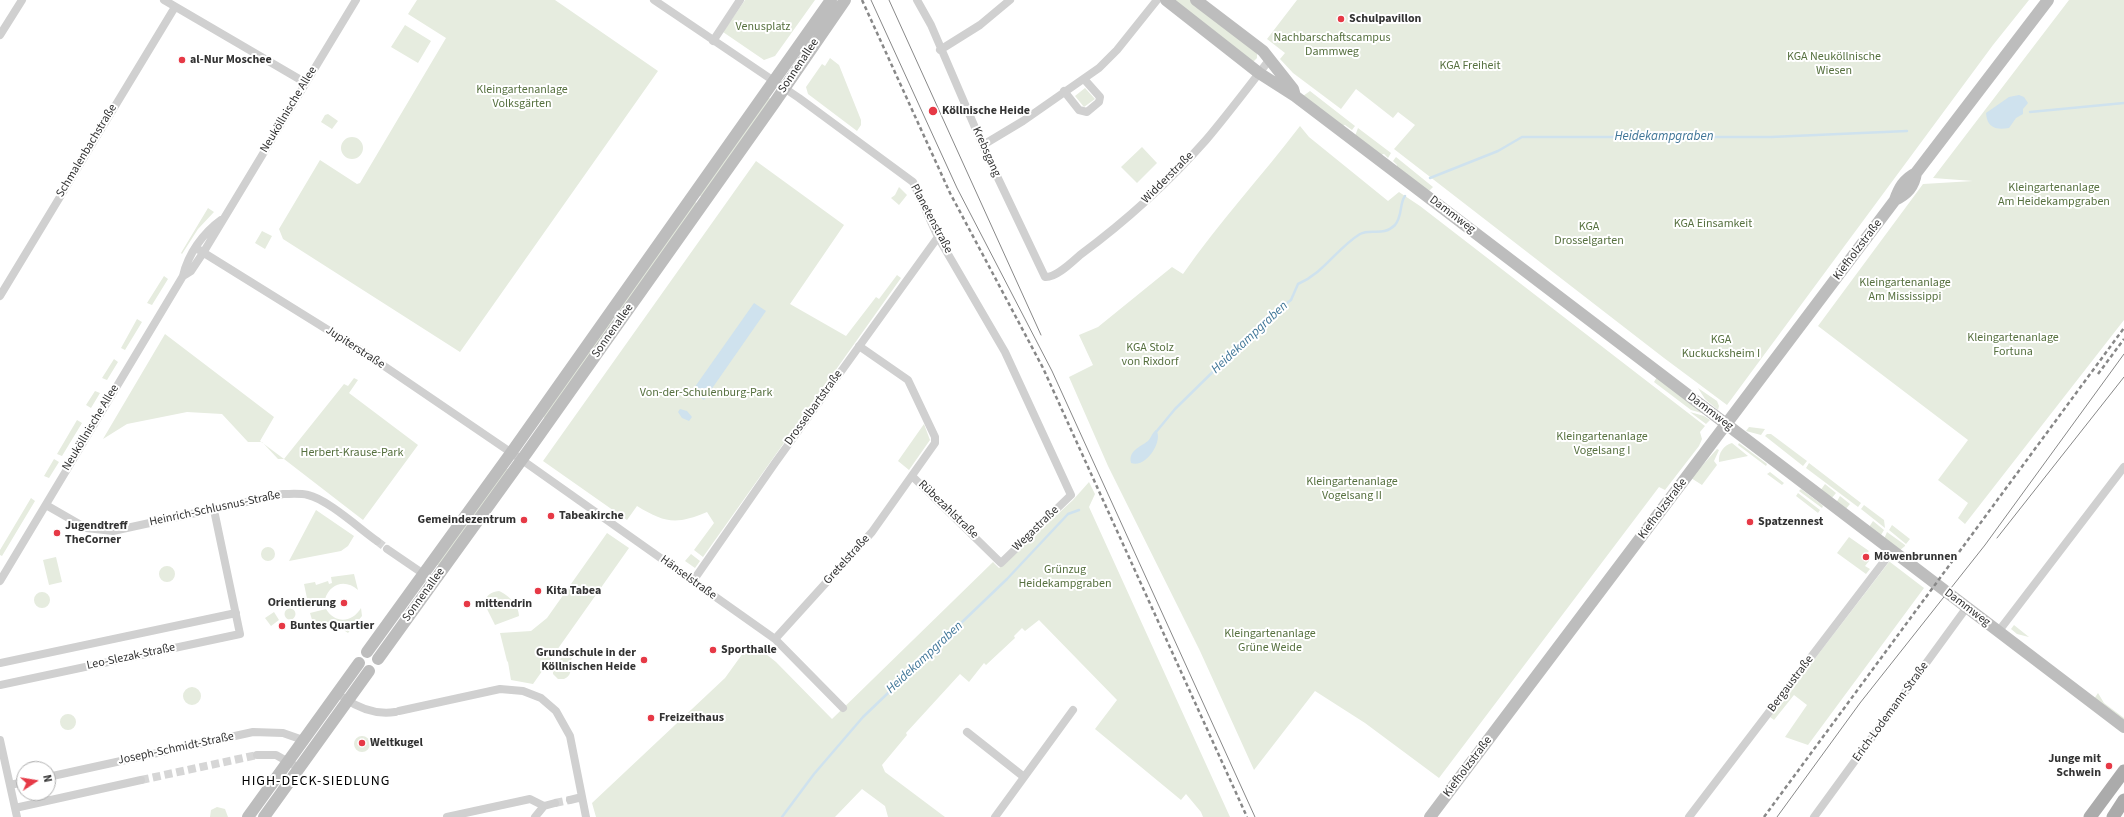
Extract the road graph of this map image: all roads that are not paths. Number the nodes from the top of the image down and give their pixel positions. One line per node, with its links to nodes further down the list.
1 (22, 0): 15 (street)
2 (164, 0): 14 (street)
3 (356, 0): 22 (street, Neuköllnische Allee)
4 (654, 0): 16 (street, Planetenstraße)
5 (740, 0): 16 (street)
6 (831, 0): 21 (street, Sonnenallee)
7 (845, 0): 23 (street, Sonnenallee)
8 (917, 0): 17 (street, Krebsgang)
9 (1010, 0): 17 (street)
10 (1157, 0): 20 (street)
11 (1166, 0): 19 (street, Dammweg)
12 (1196, 0): 18 (street, Dammweg)
13 (2048, 0): 32 (street, Kiefholzstraße)
14 (175, 7): 22 (street); 30 (street, Schmalenbachstraße)
15 (0, 35)
16 (713, 41): 21 (street, Planetenstraße)
17 (940, 50): 26 (street, Krebsgang)
18 (1270, 59): 19 (street, Widderstraße); 25 (street, Dammweg)
19 (1259, 73): 25 (street, Dammweg); 29 (street, Widderstraße)
20 (1084, 79): 24 (street); 24 (street)
21 (773, 82): 23 (street, Planetenstraße); 33 (street, Sonnenallee)
22 (306, 83): 28 (street, Neuköllnische Allee)
23 (784, 89): 27 (street, Planetenstraße); 34 (street, Sonnenallee)
24 (1064, 91): 26 (street)
25 (1295, 96): 32 (street, Dammweg)
26 (983, 145): 29 (street, Krebsgang)
27 (938, 237): 31 (street, Drosselbartstraße); 37 (street, Planetenstraße)
28 (200, 251): 33 (street, Jupiterstraße); 38 (street, Neuköllnische Allee)
29 (1048, 278)
30 (0, 296)
31 (859, 346): 36 (street, Rübezahlstraße); 46 (street, Drosselbartstraße)
32 (1727, 424): 42 (street, Dammweg); 88 (street, Kiefholzstraße)
33 (511, 453): 34 (street, Jupiterstraße); 44 (street, Sonnenallee)
34 (522, 460): 46 (street, Hänselstraße); 47 (street, Sonnenallee)
35 (2124, 467): 50 (street)
36 (912, 476): 43 (street, Rübezahlstraße); 51 (street, Gretelstraße)
37 (1071, 495): 43 (street, Wegastraße)
38 (46, 505): 39 (street, Heinrich-Schlusnus-Straße); 45 (street, Neuköllnische Allee)
39 (214, 510): 40 (street, Heinrich-Schlusnus-Straße); 49 (street, Leo-Slezak-Straße)
40 (377, 541)
41 (387, 549): 44 (street)
42 (1892, 551): 48 (street, Dammweg); 89 (street, Bergaustraße)
43 (1001, 562)
44 (423, 574): 47 (street); 52 (street, Sonnenallee)
45 (0, 581)
46 (693, 581): 51 (street, Hänselstraße)
47 (434, 582): 53 (street, Sonnenallee)
48 (1967, 607): 50 (street, Dammweg); 90 (street, Erich-Lodemann-Straße)
49 (236, 613): 54 (street, Leo-Slezak-Straße); 57 (street, Leo-Slezak-Straße)
50 (1998, 632): 62 (street, Dammweg)
51 (775, 639): 60 (street, Hänselstraße)
52 (367, 652)
53 (378, 660)
54 (0, 663)
55 (358, 663): 58 (street)
56 (369, 671): 59 (street)
57 (0, 685)
58 (337, 693): 59 (street); 65 (street)
59 (348, 701): 68 (street); 75 (street)
60 (843, 708)
61 (1073, 710): 71 (street)
62 (2124, 727)
63 (967, 732): 71 (street)
64 (0, 740): 74 (street)
65 (303, 740): 67 (street); 70 (street, Joseph-Schmidt-Straße)
66 (257, 755): 67 (street)
67 (288, 760): 68 (street); 82 (street)
68 (299, 768): 83 (street)
69 (2124, 771): 91 (main road)
70 (56, 775)
71 (1024, 777): 87 (street)
72 (141, 780): 80 (street, Joseph-Schmidt-Straße)
73 (16, 784): 74 (street)
74 (10, 785): 80 (street)
75 (582, 797): 76 (street); 86 (street)
76 (570, 800)
77 (2124, 800): 92 (main road)
78 (555, 803): 79 (street)
79 (544, 806): 84 (street); 85 (street)
80 (15, 808): 81 (street)
81 (17, 817)
82 (248, 817)
83 (264, 817)
84 (447, 817)
85 (535, 817)
86 (586, 817)
87 (995, 817)
88 (1430, 817)
89 (1689, 817)
90 (1814, 817)
91 (2090, 817)
92 (2113, 817)

